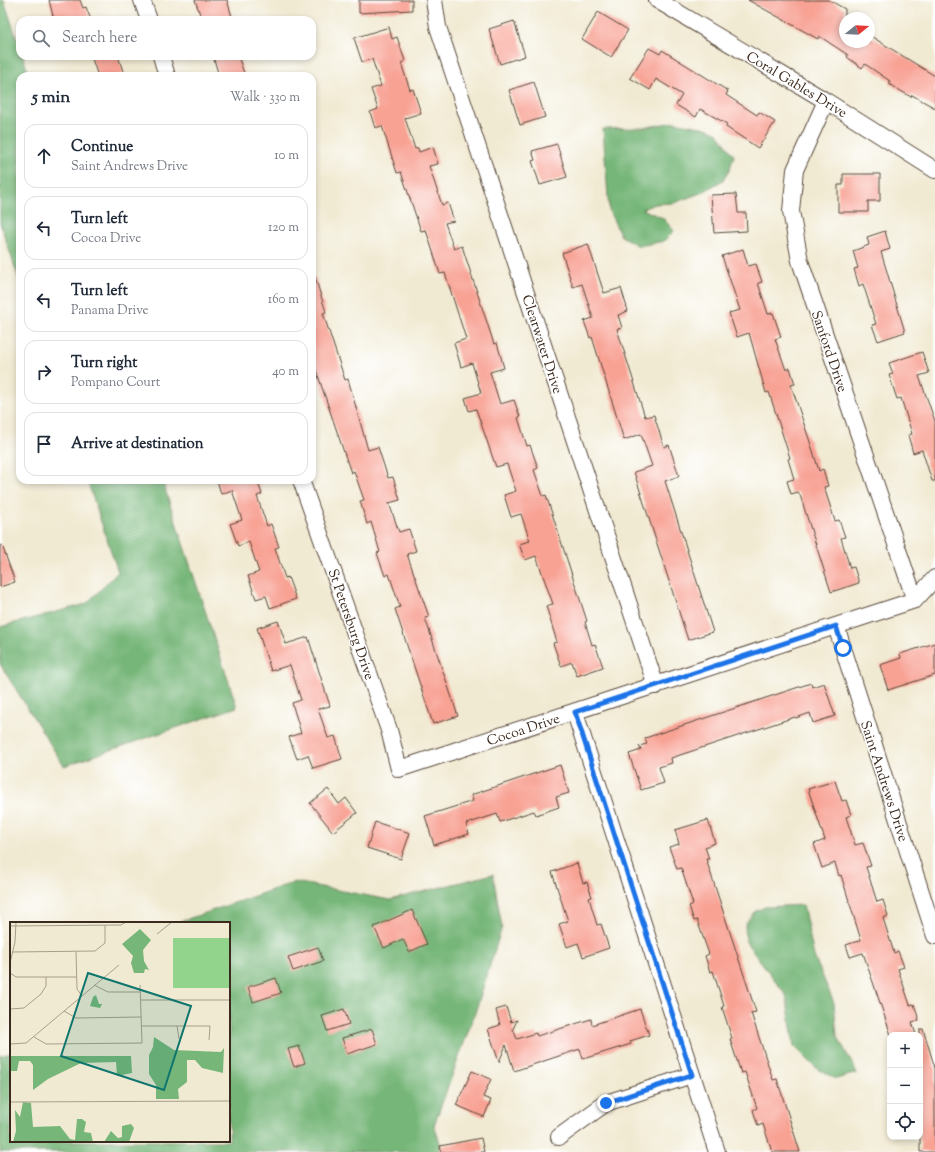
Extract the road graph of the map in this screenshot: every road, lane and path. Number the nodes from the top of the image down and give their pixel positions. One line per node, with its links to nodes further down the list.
1 (142, 0): 5 (street)
2 (434, 0): 14 (street, Clearwater Drive)
3 (657, 0): 4 (street, Coral Gables Drive)
4 (677, 5): 8 (street, Coral Gables Drive)
5 (148, 16)
6 (161, 60): 7 (street)
7 (166, 72)
8 (826, 100): 9 (street, Coral Gables Drive); 12 (street, Sanford Drive)
9 (935, 170)
10 (302, 484): 16 (street, St Petersburg Drive)
11 (935, 578): 12 (street, Cocoa Drive)
12 (915, 600): 13 (street, Cocoa Drive)
13 (836, 626): 14 (street, Cocoa Drive); 17 (street, Saint Andrews Drive)
14 (656, 686): 15 (street, Cocoa Drive)
15 (575, 712): 16 (street, Cocoa Drive); 18 (street)
16 (399, 769)
17 (935, 936)
18 (692, 1075): 19 (street); 20 (street)
19 (559, 1137)
20 (717, 1152)

